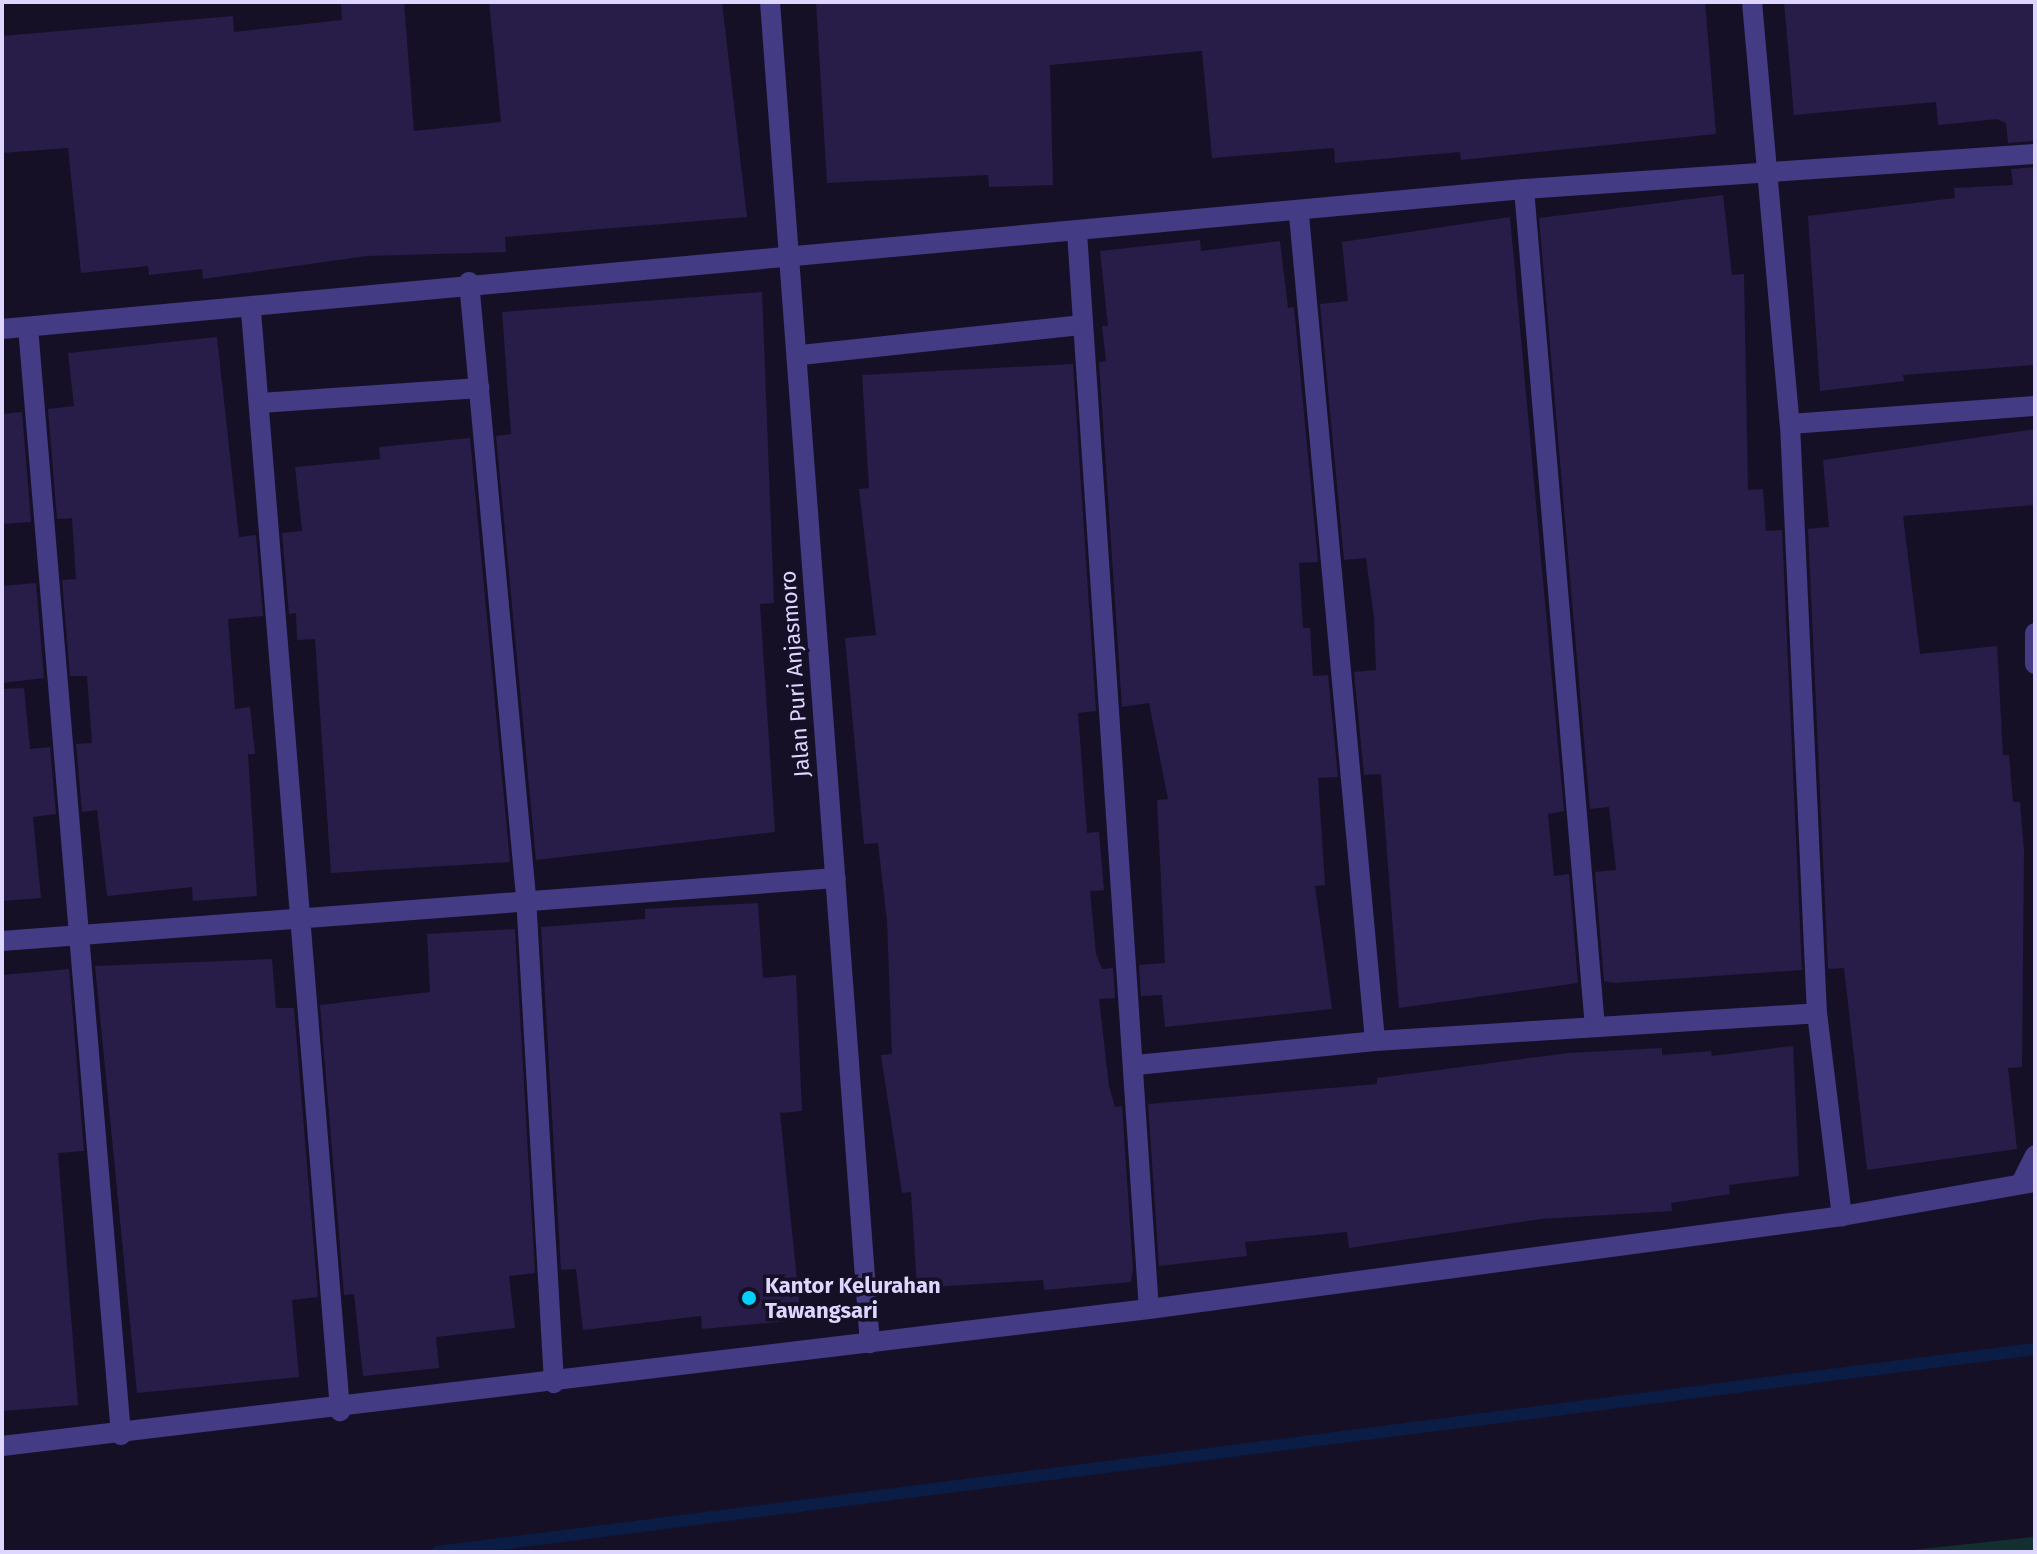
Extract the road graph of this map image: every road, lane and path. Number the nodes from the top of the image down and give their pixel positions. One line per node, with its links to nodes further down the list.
1 (770, 2): 8 (street, Jalan Puri Anjasmoro)
2 (1752, 2): 4 (street)
3 (2035, 154): 4 (street)
4 (1769, 177): 5 (street); 18 (street)
5 (1524, 189): 6 (street); 27 (street)
6 (1299, 215): 7 (street); 28 (street)
7 (1077, 232): 8 (street); 11 (street)
8 (793, 260): 9 (street); 14 (street, Jalan Puri Anjasmoro)
9 (469, 282): 10 (street); 15 (street)
10 (251, 311): 12 (street); 16 (street)
11 (1080, 325): 14 (street); 29 (street)
12 (28, 327): 13 (street); 24 (street)
13 (2, 329)
14 (801, 355): 21 (street, Jalan Puri Anjasmoro)
15 (479, 388): 16 (street); 22 (street)
16 (260, 403): 23 (street)
17 (2035, 406): 18 (street)
18 (1790, 424): 26 (street)
19 (2035, 633): 20 (street)
20 (2035, 664)
21 (836, 878): 22 (street); 34 (street, Jalan Puri Anjasmoro)
22 (526, 897): 23 (street); 35 (street)
23 (303, 923): 24 (street); 36 (street)
24 (77, 934): 25 (street); 37 (street)
25 (2, 941)
26 (1817, 1013): 27 (street); 32 (street)
27 (1595, 1027): 28 (street)
28 (1375, 1041): 29 (street)
29 (1136, 1065): 33 (street)
30 (2035, 1155): 31 (street)
31 (2028, 1182): 32 (street)
32 (1842, 1216): 33 (street)
33 (1149, 1309): 34 (street)
34 (870, 1343): 35 (street)
35 (554, 1383): 36 (street)
36 (340, 1411): 37 (street)
37 (121, 1435): 38 (street)
38 (2, 1446)

